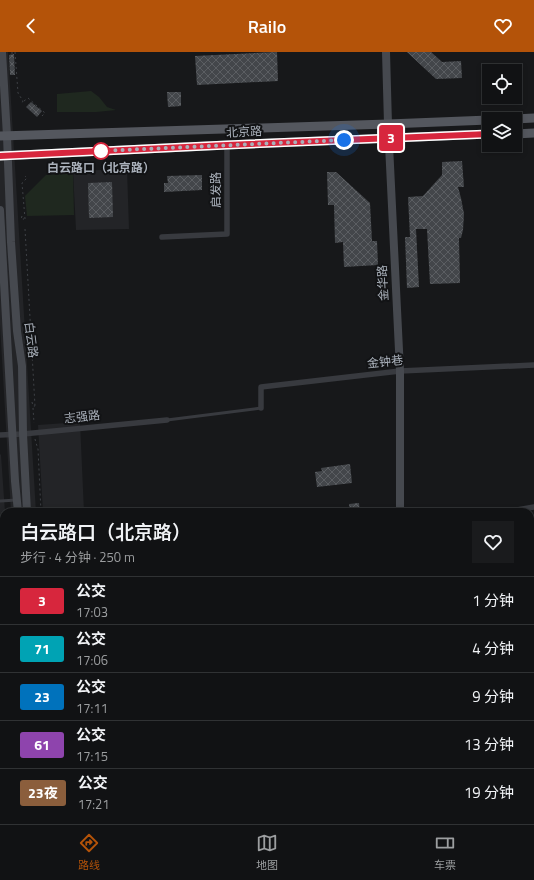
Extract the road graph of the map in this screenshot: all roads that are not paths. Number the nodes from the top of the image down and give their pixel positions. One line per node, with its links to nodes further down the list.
1 (2, 52): 10 (main road, 白云路)
2 (386, 52): 6 (main road, 金华路)
3 (534, 118): 4 (main road)
4 (522, 119)
5 (482, 120): 6 (main road, 北京路)
6 (388, 124): 10 (main road, 北京路); 11 (main road, 金华路)
7 (534, 133): 9 (main road)
8 (482, 134): 11 (main road, 北京路)
9 (522, 134)
10 (3, 136): 13 (main road, 白云路)
11 (388, 138): 12 (main road, 北京路); 18 (main road, 金华路)
12 (227, 145): 13 (main road, 北京路); 15 (street, 启发路)
13 (4, 156): 21 (main road, 白云路)
14 (0, 210): 16 (main road, 白云路)
15 (162, 237)
16 (1, 245): 23 (main road, 白云路)
17 (534, 364): 18 (street, 金钟巷)
18 (400, 371): 19 (street, 金钟巷); 28 (main road, 金华路)
19 (261, 408): 20 (lane)
20 (167, 420): 21 (street, 志强路)
21 (23, 434): 23 (street, 志强路); 27 (main road, 白云路)
22 (0, 435): 23 (street, 志强路)
23 (12, 435): 24 (main road, 白云路)
24 (17, 500): 25 (lane); 26 (main road, 白云路)
25 (0, 502)
26 (18, 508)
27 (27, 508)
28 (400, 508)

